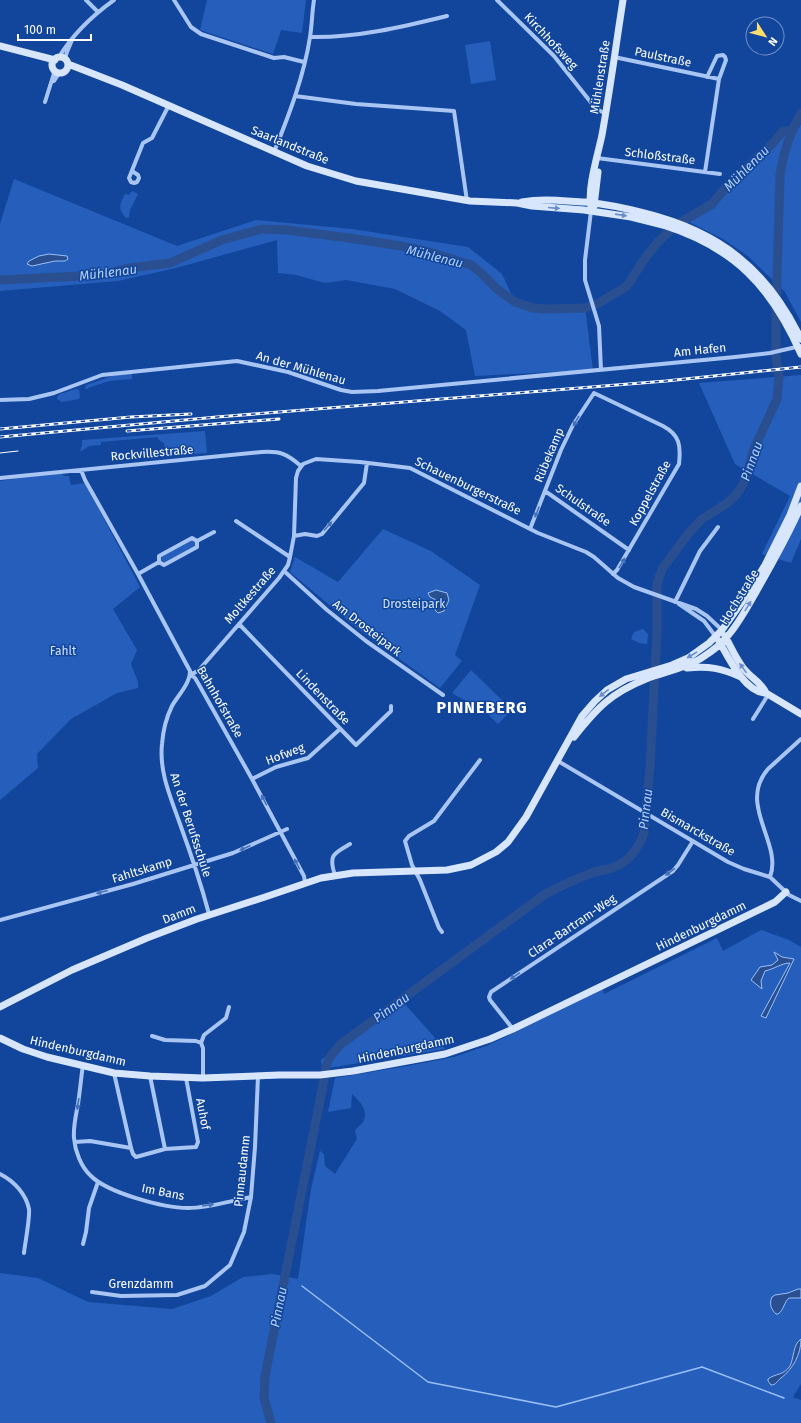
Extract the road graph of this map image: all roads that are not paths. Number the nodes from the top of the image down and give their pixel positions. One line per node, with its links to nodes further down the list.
1 (86, 0): 7 (street)
2 (114, 0): 7 (street)
3 (174, 0): 12 (street)
4 (314, 0): 9 (street)
5 (497, 0): 19 (street, Kirchhofsweg)
6 (623, 0): 11 (main road, Mühlenstraße)
7 (98, 12): 13 (street)
8 (447, 16): 9 (street)
9 (310, 37): 12 (street)
10 (0, 46): 13 (main road, Saarlandstraße)
11 (614, 57): 14 (street, Paulstraße); 19 (main road, Mühlenstraße)
12 (304, 62): 16 (street)
13 (60, 65): 17 (street); 18 (main road, Saarlandstraße)
14 (707, 77): 15 (street, Paulstraße); 15 (street)
15 (719, 79): 23 (street)
16 (295, 96): 20 (street); 25 (street)
17 (45, 102)
18 (168, 104): 20 (main road, Saarlandstraße); 22 (street)
19 (605, 113): 21 (main road, Mühlenstraße)
20 (274, 152): 25 (main road, Saarlandstraße)
21 (597, 158): 23 (street, Schloßstraße); 27 (main road, Mühlenstraße)
22 (132, 171)
23 (705, 172): 24 (street, Schloßstraße)
24 (720, 174)
25 (467, 200): 26 (main road, Saarlandstraße)
26 (517, 203): 27 (main road, Saarlandstraße); 28 (main road, Saarlandstraße, one-way to 28)
27 (592, 203): 28 (main road, Mühlenstraße); 29 (main road, Saarlandstraße)
28 (592, 211): 29 (main road, Saarlandstraße, one-way to 29); 33 (street, Mühlenstraße)
29 (664, 221): 30 (main road); 32 (main road, bridge)
30 (801, 339)
31 (801, 346): 33 (street, Am Hafen)
32 (801, 354)
33 (601, 370): 35 (street, An der Mühlenau)
34 (594, 393): 41 (street, Rübekamp, one-way to 41); 49 (street, Koppelstraße)
35 (0, 400)
36 (367, 463): 37 (street, Schauenburgerstraße); 45 (street, Schauenburgerstraße); 47 (street, one-way to 36)
37 (301, 466): 38 (street, Rockvillestraße); 47 (street, Moltkestraße)
38 (81, 470): 39 (street, Rockvillestraße); 54 (street, Bahnhofstraße)
39 (0, 478)
40 (801, 486): 52 (main road)
41 (545, 491): 45 (street, Rübekamp, one-way to 45); 49 (street, Schulstraße)
42 (801, 506): 52 (main road)
43 (236, 521): 50 (street)
44 (718, 527): 56 (street)
45 (530, 529): 55 (street, Schauenburgerstraße)
46 (214, 532): 48 (street)
47 (294, 536): 50 (street, Moltkestraße)
48 (197, 541): 51 (street); 51 (street)
49 (629, 550): 55 (street, Koppelstraße, one-way to 49)
50 (290, 557): 53 (street, Moltkestraße)
51 (159, 562): 54 (street)
52 (768, 566): 58 (main road); 60 (main road, Hochstraße, one-way to 52)
53 (284, 571): 57 (street, Moltkestraße); 70 (street, Am Drosteipark)
54 (138, 574): 64 (street, Bahnhofstraße)
55 (614, 574): 56 (street, Schauenburgerstraße)
56 (675, 602): 58 (street); 59 (street)
57 (239, 624): 64 (street, Moltkestraße); 76 (street, Lindenstraße)
58 (722, 630): 59 (main road); 60 (main road)
59 (716, 637): 61 (main road); 63 (main road, one-way to 63)
60 (726, 638): 61 (main road, Hochstraße); 69 (main road, one-way to 60)
61 (720, 644): 62 (main road, Hochstraße); 66 (main road)
62 (681, 669): 63 (main road); 66 (main road)
63 (664, 670): 65 (main road)
64 (190, 674): 81 (street, Bahnhofstraße); 86 (street, An der Berufsschule)
65 (646, 676): 67 (main road); 68 (main road)
66 (742, 678): 69 (main road)
67 (621, 682): 68 (main road); 73 (main road, one-way to 73)
68 (618, 692): 75 (main road)
69 (767, 694): 72 (main road); 74 (street)
70 (443, 695)
71 (391, 706): 76 (street, Lindenstraße)
72 (801, 714)
73 (582, 716): 75 (main road); 78 (main road)
74 (753, 719)
75 (584, 725): 78 (main road)
76 (340, 729): 81 (street, Hofweg)
77 (801, 739): 89 (street)
78 (563, 752): 80 (main road, Damm)
79 (480, 760): 87 (street)
80 (558, 761): 84 (street, Bismarckstraße); 87 (main road, Damm)
81 (252, 779): 83 (street, Bahnhofstraße, one-way to 81)
82 (287, 829): 83 (street, Fahltskamp)
83 (281, 832): 86 (street, Fahltskamp, one-way to 86); 90 (street, Bahnhofstraße, one-way to 83)
84 (693, 841): 89 (street, Bismarckstraße); 98 (street, Clara-Bartram-Weg, one-way to 98)
85 (350, 844): 88 (street)
86 (193, 865): 93 (street, An der Berufsschule); 94 (street, Fahltskamp, one-way to 94)
87 (416, 871): 88 (main road, Damm); 95 (street)
88 (335, 875): 90 (main road, Damm)
89 (770, 877): 91 (street)
90 (305, 883): 93 (main road, Damm)
91 (786, 892): 92 (street); 98 (main road, Hindenburgdamm)
92 (801, 901)
93 (209, 914): 96 (main road, Damm)
94 (0, 920)
95 (442, 932)
96 (0, 1007)
97 (229, 1007): 101 (street)
98 (513, 1029): 105 (main road, Hindenburgdamm)
99 (152, 1036): 101 (street)
100 (0, 1038): 102 (main road, Hindenburgdamm)
101 (201, 1043): 107 (street)
102 (83, 1065): 103 (main road, Hindenburgdamm); 108 (street, Im Bans, one-way to 108)
103 (114, 1072): 104 (main road, Hindenburgdamm); 109 (street)
104 (150, 1076): 106 (main road, Hindenburgdamm); 110 (street)
105 (258, 1076): 107 (main road, Hindenburgdamm); 113 (street, Pinnaudamm)
106 (186, 1078): 107 (main road, Hindenburgdamm); 110 (street, Auhof)
107 (203, 1078)
108 (75, 1142): 109 (street, Auhof); 112 (street, Im Bans)
109 (131, 1148): 110 (street, Auhof)
110 (165, 1149)
111 (0, 1174): 115 (street)
112 (98, 1182): 113 (street, Im Bans, one-way to 113); 114 (street)
113 (251, 1197): 116 (street, Pinnaudamm)
114 (83, 1244)
115 (24, 1253)
116 (230, 1265): 117 (street, Grenzdamm)
117 (92, 1292)

